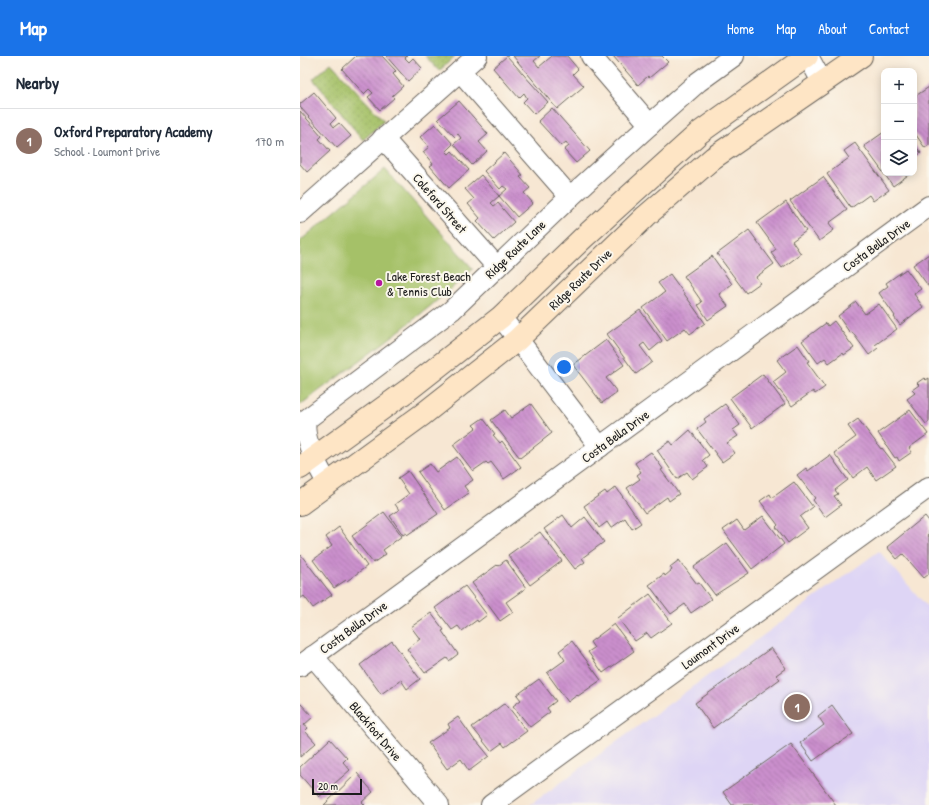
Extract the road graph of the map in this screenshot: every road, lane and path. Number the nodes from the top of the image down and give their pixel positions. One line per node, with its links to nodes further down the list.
1 (477, 56): 6 (street)
2 (590, 56): 8 (street)
3 (734, 56): 8 (street, Ridge Route Lane)
4 (808, 56): 7 (street); 14 (main road)
5 (861, 56): 7 (main road, Ridge Route Drive)
6 (460, 71): 9 (street); 10 (street)
7 (822, 82): 15 (main road, Ridge Route Drive)
8 (650, 124): 10 (street, Ridge Route Lane)
9 (384, 138): 11 (street); 13 (street, Coleford Street)
10 (570, 197): 13 (street, Ridge Route Lane)
11 (302, 205)
12 (929, 206): 16 (street, Costa Bella Drive)
13 (497, 267): 17 (street, Ridge Route Lane)
14 (501, 317): 15 (street); 17 (main road)
15 (517, 340): 16 (street); 18 (main road, Ridge Route Drive)
16 (600, 446): 21 (street, Costa Bella Drive)
17 (307, 463): 18 (street, Ridge Route Lane)
18 (328, 484): 20 (main road, Ridge Route Drive)
19 (929, 487): 23 (street, Loumont Drive)
20 (300, 504)
21 (306, 661): 22 (street, Blackfoot Drive)
22 (439, 805)
23 (491, 805)

